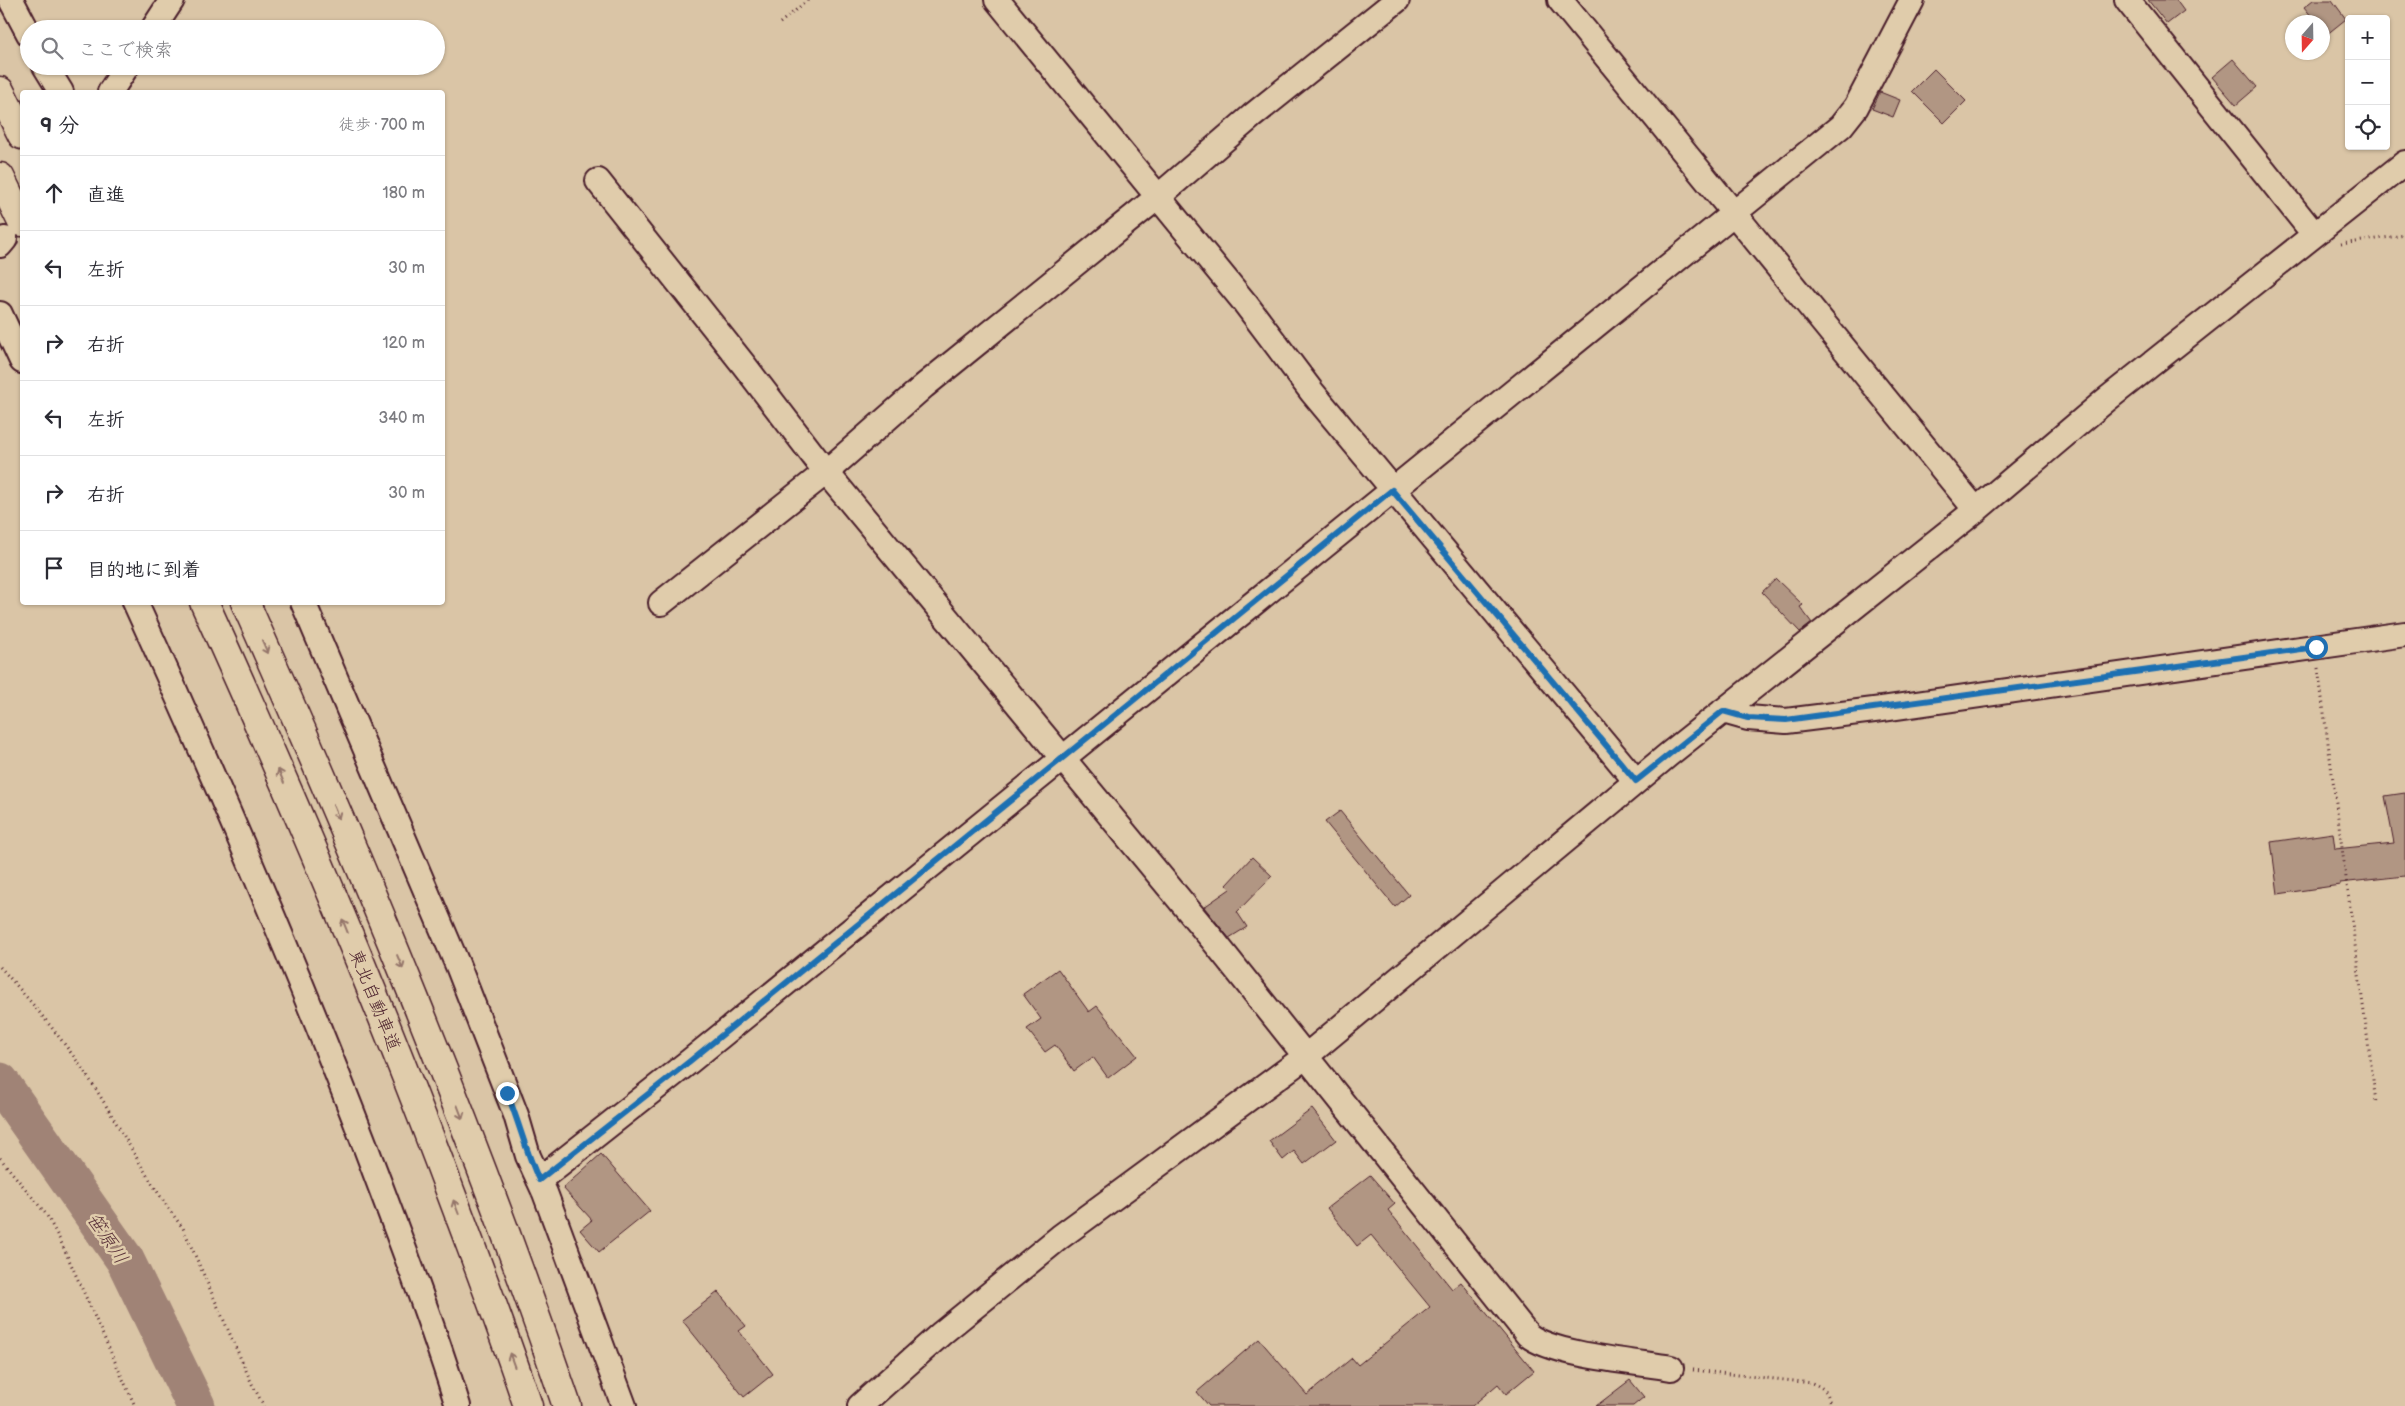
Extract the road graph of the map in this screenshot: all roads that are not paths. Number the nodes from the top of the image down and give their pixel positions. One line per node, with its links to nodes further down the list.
1 (11, 0): 8 (street)
2 (172, 0): 9 (street)
3 (997, 0): 19 (street)
4 (1397, 0): 19 (street)
5 (1560, 0): 20 (street)
6 (1912, 0): 20 (street)
7 (2127, 0): 21 (street)
8 (22, 20)
9 (159, 20)
10 (51, 75): 12 (street)
11 (121, 75): 13 (street)
12 (60, 90)
13 (111, 90)
14 (0, 91): 15 (highway)
15 (20, 131)
16 (2405, 163): 21 (street)
17 (0, 178): 22 (highway)
18 (598, 181): 25 (street)
19 (1159, 196): 25 (street); 26 (street)
20 (1733, 214): 26 (street); 27 (street)
21 (2314, 234): 27 (street)
22 (9, 235)
23 (0, 314): 24 (street)
24 (20, 357)
25 (826, 472): 28 (street); 35 (street)
26 (1392, 490): 35 (street); 36 (street)
27 (1976, 510): 34 (street)
28 (661, 604)
29 (136, 605): 40 (street)
30 (205, 605): 41 (highway, 東北自動車道, one-way to 30)
31 (246, 605): 42 (highway, 東北自動車道, one-way to 42)
32 (304, 605): 38 (street)
33 (2405, 634): 34 (street)
34 (1723, 711): 36 (street)
35 (1061, 758): 37 (street); 38 (street)
36 (1636, 781): 37 (street)
37 (1305, 1057): 39 (street); 44 (street)
38 (539, 1180): 43 (street)
39 (1671, 1368)
40 (458, 1406)
41 (528, 1406)
42 (567, 1406)
43 (624, 1406)
44 (860, 1406)

